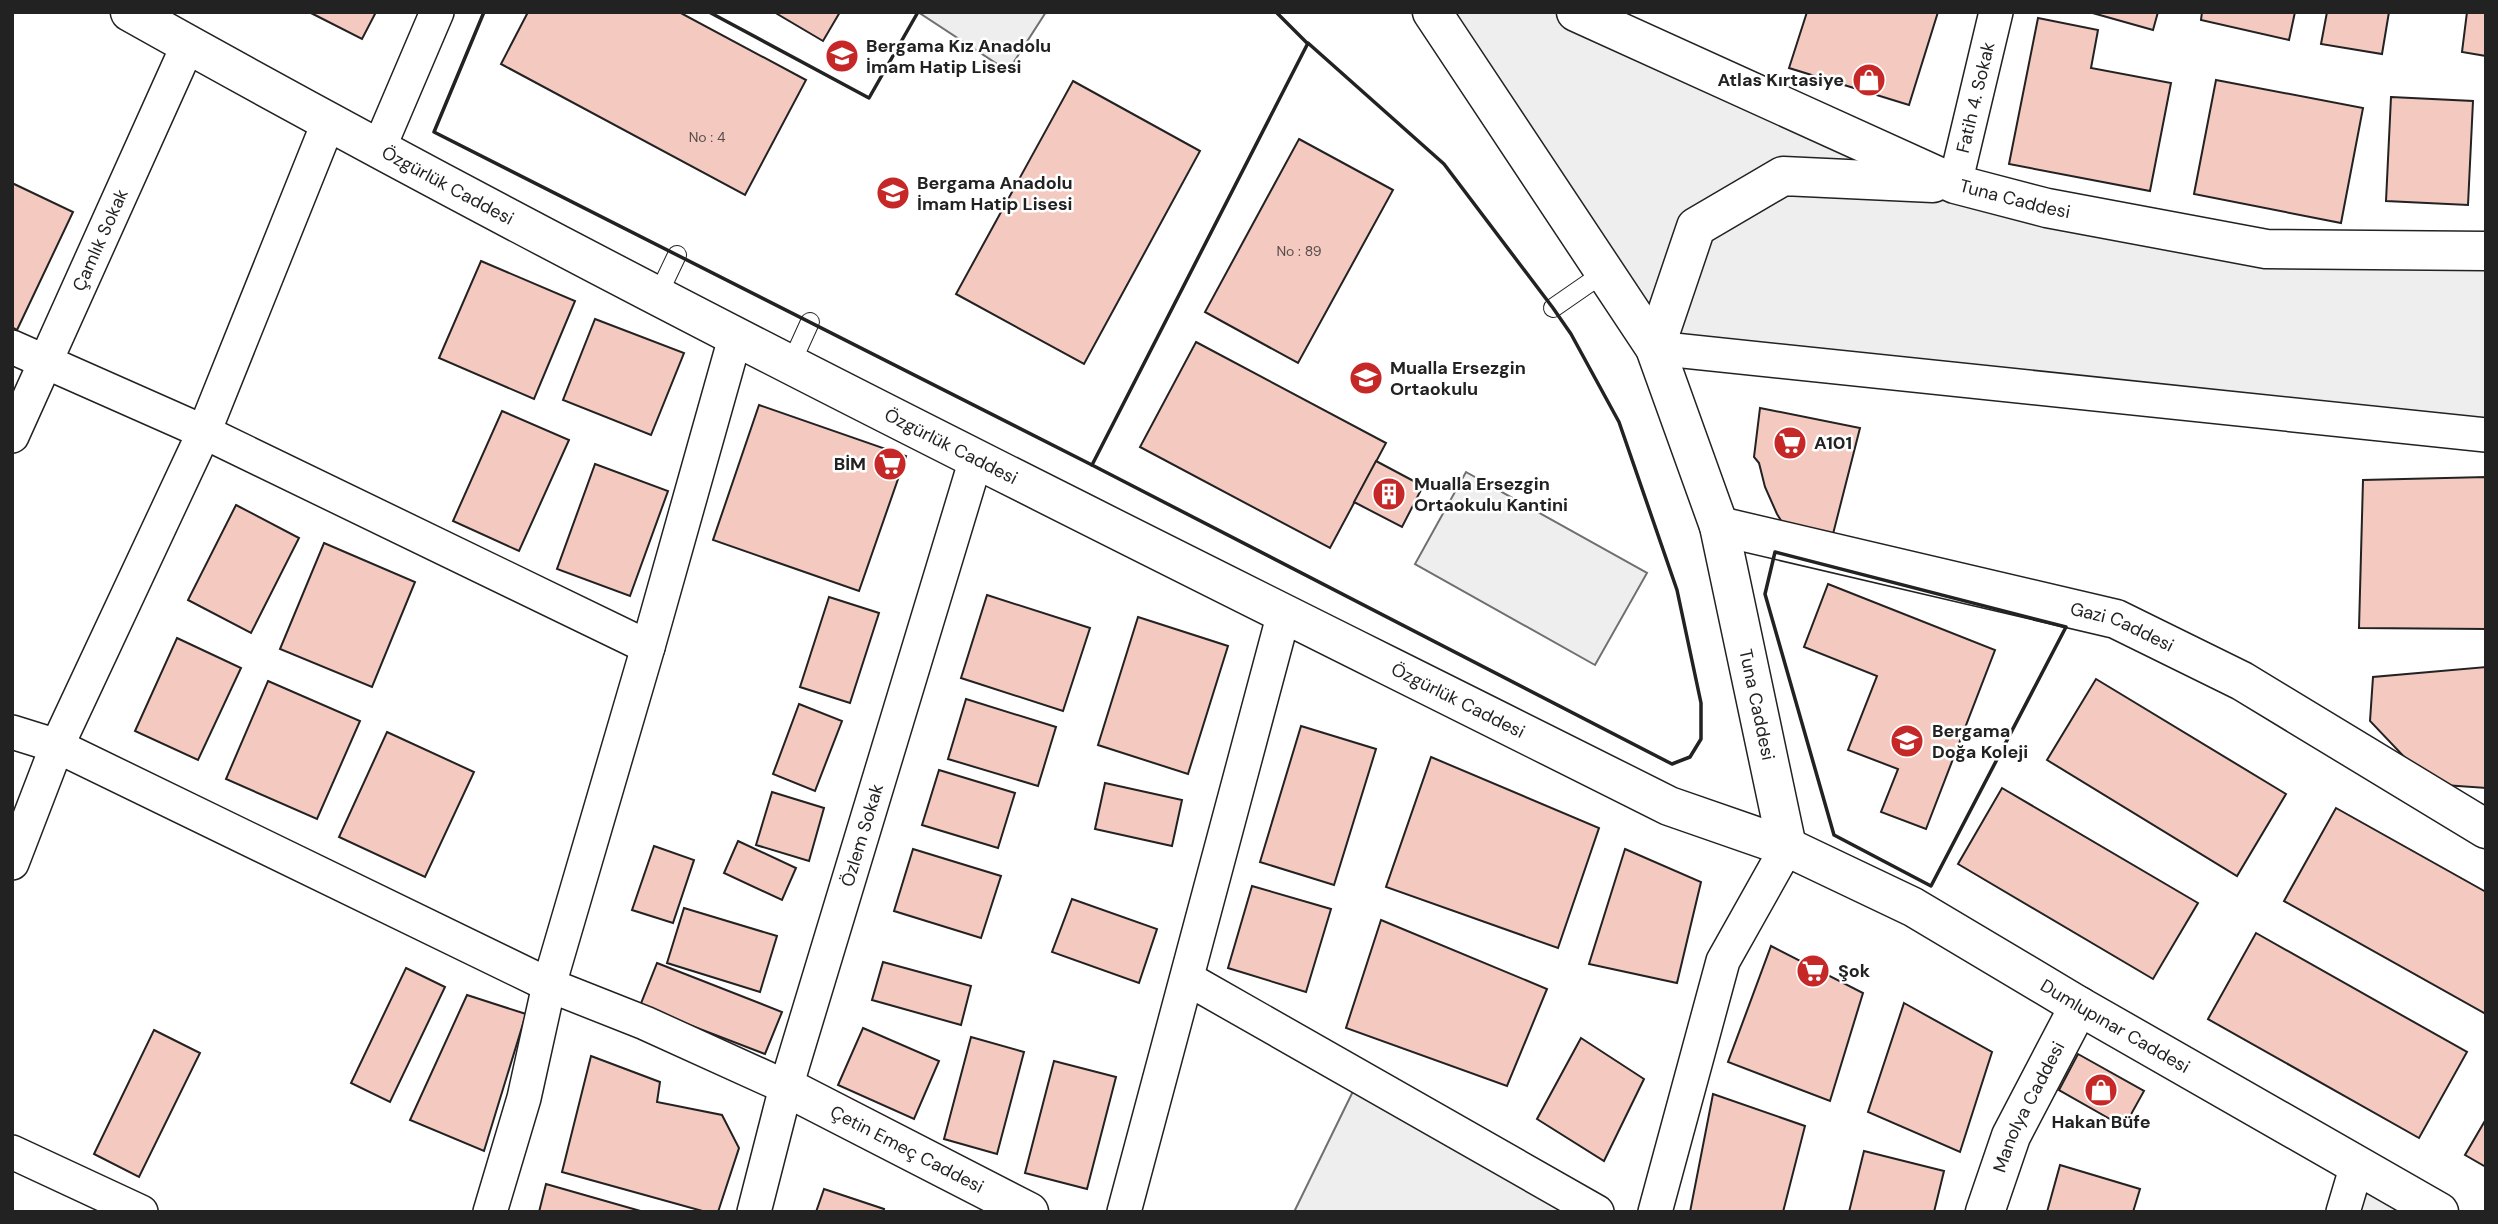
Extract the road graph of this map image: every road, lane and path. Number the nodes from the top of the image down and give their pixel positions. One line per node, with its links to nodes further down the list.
1 (130, 12): 6 (main road, Özgürlük Caddesi)
2 (437, 12): 8 (street)
3 (1432, 12): 12 (main road, Tuna Caddesi)
4 (1576, 12): 9 (main road, Tuna Caddesi)
5 (1996, 12): 9 (street, Fatih 4. Sokak)
6 (188, 45): 7 (main road, Özgürlük Caddesi); 19 (street, Çamlık Sokak)
7 (329, 121): 8 (main road, Özgürlük Caddesi); 21 (street)
8 (379, 148): 13 (main road, Özgürlük Caddesi)
9 (1955, 184): 10 (main road, Tuna Caddesi); 18 (main road)
10 (2486, 251)
11 (677, 255): 13 (lane)
12 (1605, 272): 14 (lane); 18 (main road, Tuna Caddesi)
13 (657, 297): 16 (main road, Özgürlük Caddesi)
14 (1553, 307)
15 (810, 322): 20 (lane)
16 (735, 338): 20 (main road, Özgürlük Caddesi); 27 (street)
17 (12, 347): 19 (street)
18 (1655, 348): 22 (street); 25 (main road, Tuna Caddesi)
19 (46, 362): 21 (street); 23 (street, Çamlık Sokak)
20 (790, 366): 24 (main road, Özgürlük Caddesi)
21 (204, 432): 27 (street); 29 (street)
22 (2486, 435)
23 (12, 436)
24 (976, 459): 26 (main road, Özgürlük Caddesi); 36 (street, Özlem Sokak)
25 (1719, 526): 30 (main road, Gazi Caddesi); 31 (main road, Tuna Caddesi)
26 (1284, 613): 31 (main road, Özgürlük Caddesi); 33 (street)
27 (649, 647): 34 (street)
28 (12, 732): 29 (street)
29 (57, 746): 32 (street); 34 (street)
30 (2486, 829)
31 (1787, 847): 35 (main road, Dumlupınar Caddesi); 45 (street)
32 (12, 863)
33 (1188, 979): 43 (street); 44 (street)
34 (549, 985): 36 (street); 40 (street)
35 (2080, 1006): 38 (main road, Dumlupınar Caddesi); 46 (main road, Manolya Caddesi)
36 (786, 1087): 41 (street, Özlem Sokak); 42 (main road, Çetin Emeç Caddesi)
37 (12, 1152): 39 (street)
38 (2357, 1165): 47 (street); 48 (main road, Dumlupınar Caddesi)
39 (141, 1212)
40 (491, 1212)
41 (754, 1212)
42 (1029, 1212)
43 (1124, 1212)
44 (1597, 1212)
45 (1655, 1212)
46 (1984, 1212)
47 (2343, 1212)
48 (2440, 1212)

